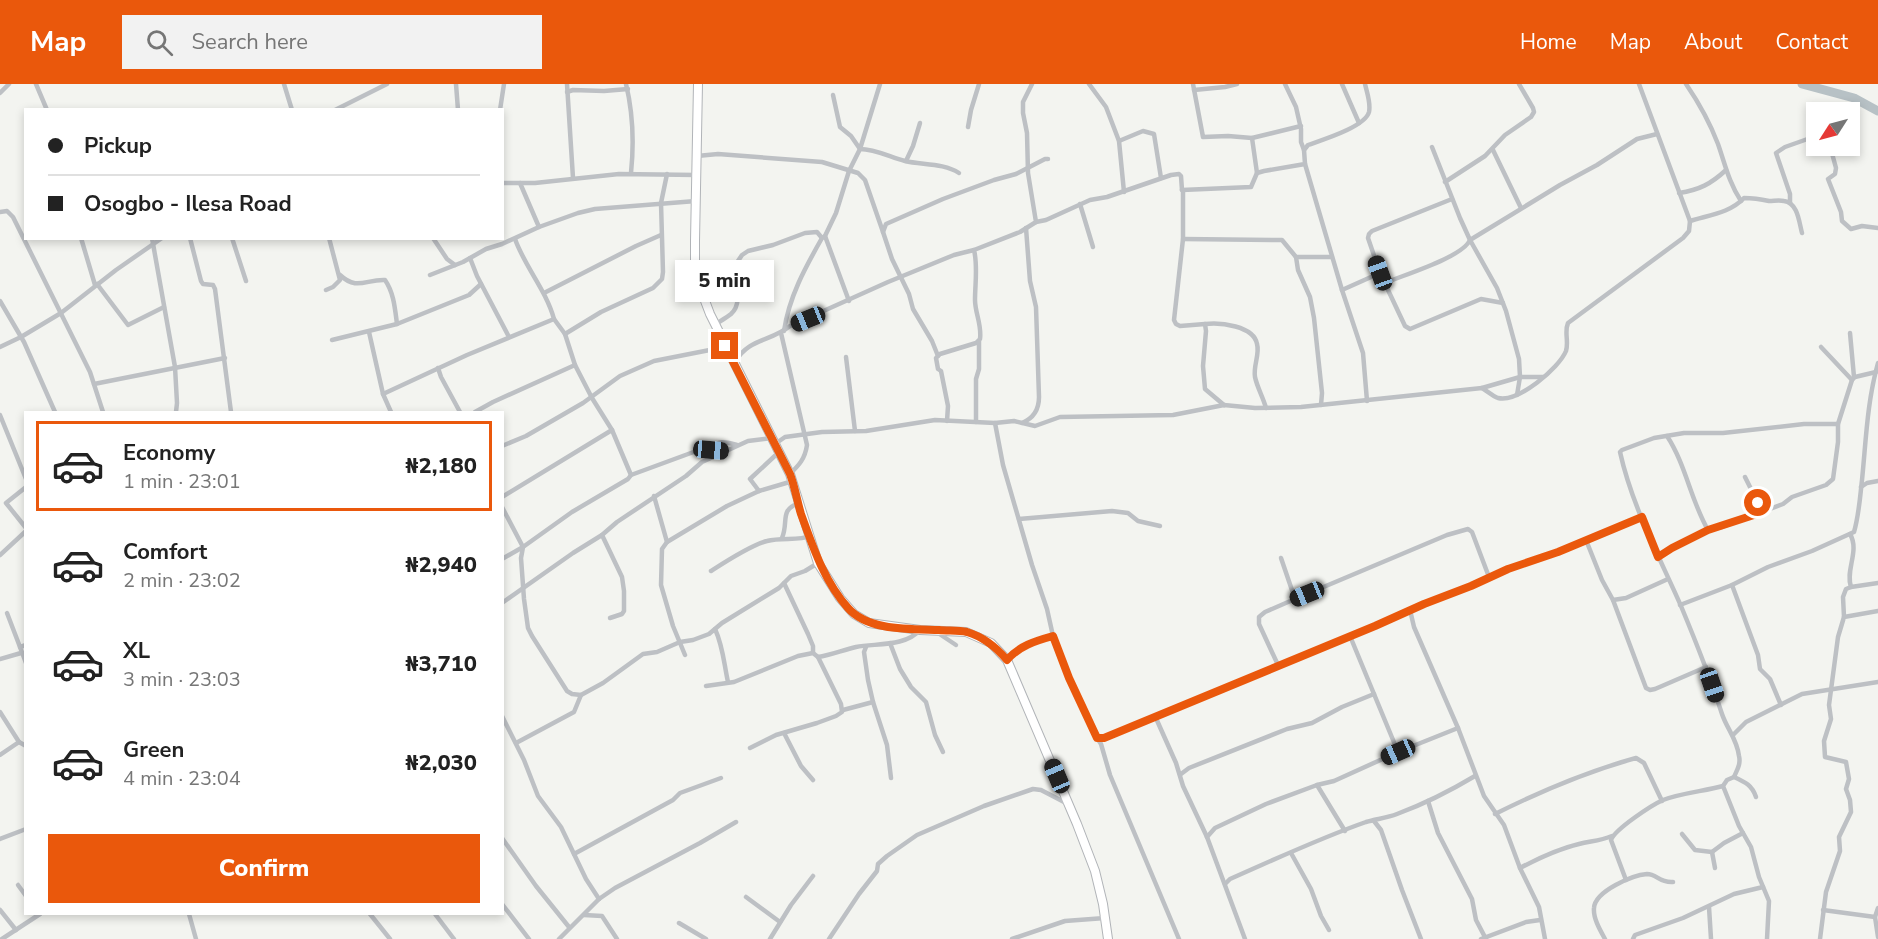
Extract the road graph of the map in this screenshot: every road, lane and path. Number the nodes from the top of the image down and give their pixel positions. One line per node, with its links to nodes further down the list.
1 (9, 84): 24 (street)
2 (36, 84): 26 (street)
3 (284, 84): 27 (street)
4 (387, 84): 28 (street)
5 (456, 84): 29 (street)
6 (504, 84): 30 (street)
7 (567, 84): 23 (street)
8 (698, 84): 43 (main road)
9 (880, 84): 40 (street)
10 (979, 84): 34 (street)
11 (1032, 84): 48 (street)
12 (1089, 84): 38 (street)
13 (1193, 84): 22 (street)
14 (1237, 84): 22 (street)
15 (1285, 84): 33 (street)
16 (1342, 84): 32 (street)
17 (1365, 84): 32 (street)
18 (1519, 84): 42 (street)
19 (1639, 84): 35 (street)
20 (1686, 84): 49 (street)
21 (627, 86): 23 (street); 51 (street)
22 (1194, 90): 36 (street)
23 (567, 92): 56 (street)
24 (0, 93)
25 (833, 95): 40 (street)
26 (46, 108)
27 (291, 108)
28 (339, 108)
29 (458, 108)
30 (500, 108)
31 (920, 123): 46 (street)
32 (1359, 123): 41 (street)
33 (1301, 126): 36 (street); 41 (street)
34 (968, 127)
35 (1657, 134): 63 (street); 70 (street)
36 (1252, 138): 53 (street)
37 (1806, 140): 68 (street)
38 (1119, 141): 57 (street); 62 (street)
39 (1432, 147): 58 (street)
40 (860, 149): 46 (street); 50 (street)
41 (1304, 150): 47 (street)
42 (1493, 150): 58 (street); 70 (street)
43 (697, 156): 50 (street); 55 (main road)
44 (1833, 156): 76 (street)
45 (1048, 159): 48 (street)
46 (906, 161): 52 (street)
47 (1305, 164): 53 (street); 95 (street)
48 (1028, 167): 73 (street); 77 (street)
49 (1726, 170): 63 (street); 66 (street)
50 (849, 171): 77 (street); 80 (street)
51 (631, 173): 54 (street); 56 (street)
52 (960, 173)
53 (1257, 173): 61 (street)
54 (667, 174): 55 (street); 67 (street)
55 (697, 175): 65 (main road)
56 (573, 178): 60 (street)
57 (1161, 178): 61 (street); 62 (street)
58 (1445, 182): 64 (street)
59 (504, 183): 60 (street)
60 (520, 183): 74 (street)
61 (1182, 190): 83 (street)
62 (1124, 192): 69 (street)
63 (1679, 193): 72 (street)
64 (1452, 199): 90 (street); 98 (street)
65 (696, 201): 67 (street); 117 (main road)
66 (1741, 201): 68 (street); 72 (street)
67 (661, 203): 74 (street); 79 (street)
68 (1790, 203): 78 (street)
69 (1080, 204): 73 (street); 92 (street)
70 (1521, 208): 90 (street)
71 (0, 212): 81 (street)
72 (1690, 221): 139 (street)
73 (1036, 222): 75 (street)
74 (539, 227): 82 (street)
75 (1026, 228): 93 (street); 161 (street)
76 (1878, 228)
77 (883, 232): 101 (street)
78 (1802, 233)
79 (661, 235): 108 (street); 121 (street)
80 (823, 237): 109 (street); 117 (street); 119 (street)
81 (24, 239)
82 (515, 239): 96 (street); 108 (street)
83 (1183, 239): 94 (street); 116 (street)
84 (24, 240): 113 (street)
85 (82, 240): 105 (street)
86 (191, 240): 131 (street)
87 (233, 240): 102 (street)
88 (331, 240): 99 (street)
89 (434, 240): 97 (street)
90 (1470, 240): 103 (street); 111 (street)
91 (153, 241): 105 (street); 112 (street)
92 (1092, 247)
93 (974, 250): 101 (street); 125 (street)
94 (1296, 257): 95 (street); 148 (street)
95 (1332, 257): 107 (street)
96 (470, 258): 97 (street); 104 (street)
97 (455, 265): 100 (street)
98 (1380, 273): 103 (street); 107 (street)
99 (340, 275): 106 (street); 115 (street)
100 (430, 275)
101 (901, 277): 109 (street); 129 (street)
102 (246, 281)
103 (1385, 283): 111 (street)
104 (481, 284): 115 (street); 122 (street)
105 (96, 285): 112 (street); 113 (street)
106 (326, 290)
107 (1342, 290): 146 (street)
108 (544, 293): 114 (street)
109 (849, 301): 119 (street)
110 (0, 302): 123 (street)
111 (1503, 303): 138 (street)
112 (164, 307): 135 (street)
113 (61, 313): 123 (street); 141 (street)
114 (554, 319): 121 (street); 122 (street)
115 (397, 324): 118 (street)
116 (1204, 324): 147 (street); 149 (street)
117 (715, 326): 126 (main road)
118 (369, 332): 124 (street); 143 (street)
119 (783, 332): 133 (street); 165 (street)
120 (1850, 333): 140 (street)
121 (565, 334): 134 (street)
122 (510, 337): 136 (street)
123 (21, 338): 127 (street); 150 (street)
124 (332, 340)
125 (979, 341): 129 (street); 159 (street)
126 (725, 346): 133 (main road); 145 (street)
127 (0, 347)
128 (1821, 347): 140 (street)
129 (938, 356): 158 (street)
130 (846, 357): 164 (street)
131 (225, 358): 135 (street); 153 (street)
132 (1878, 363): 137 (street)
133 (734, 364): 167 (main road)
134 (575, 365): 145 (street); 156 (street)
135 (175, 367): 141 (street); 152 (street)
136 (438, 368): 143 (street); 155 (street)
137 (1877, 372): 140 (street); 177 (street)
138 (1520, 377): 139 (street); 142 (street); 144 (street)
139 (1543, 377): 144 (street)
140 (1853, 379): 162 (street)
141 (94, 384): 151 (street)
142 (1482, 388): 144 (street); 146 (street)
143 (383, 394): 154 (street)
144 (1517, 394)
145 (592, 398): 163 (street); 168 (street)
146 (1367, 401): 148 (street)
147 (1224, 405): 149 (street); 161 (street)
148 (1321, 405): 149 (street)
149 (1266, 408)
150 (55, 411)
151 (103, 411)
152 (176, 411)
153 (231, 411)
154 (391, 411)
155 (459, 411)
156 (477, 411)
157 (0, 415): 172 (street)
158 (947, 421): 159 (street); 164 (street)
159 (976, 422): 160 (street)
160 (995, 423): 161 (street); 188 (street)
161 (1022, 423)
162 (1838, 424): 166 (street); 186 (street)
163 (612, 430): 173 (street); 180 (street)
164 (855, 431): 165 (street)
165 (805, 434): 167 (street); 175 (street)
166 (1667, 436): 187 (street); 191 (street)
167 (776, 444): 169 (street); 175 (main road); 179 (street)
168 (504, 445)
169 (737, 445): 170 (street); 171 (street)
170 (711, 450): 171 (street); 173 (street)
171 (725, 451): 181 (street)
172 (24, 474)
173 (631, 475): 199 (street)
174 (1744, 477): 186 (street)
175 (792, 478): 179 (street); 184 (main road)
176 (1878, 482): 177 (street)
177 (1861, 487): 193 (street)
178 (24, 489): 183 (street)
179 (759, 491): 198 (street)
180 (504, 496)
181 (654, 496): 194 (street); 198 (street)
182 (0, 499): 183 (street)
183 (6, 503): 190 (street)
184 (799, 503): 195 (main road); 196 (street)
185 (504, 511): 199 (street)
186 (1760, 513): 191 (street)
187 (1642, 517): 197 (street); 201 (street)
188 (1019, 519): 189 (street); 225 (street)
189 (1160, 526)
190 (24, 527)
191 (1708, 530): 201 (street)
192 (24, 532): 200 (street)
193 (1850, 534): 210 (street); 212 (street)
194 (602, 535): 211 (street); 221 (street)
195 (810, 536): 196 (street); 204 (main road)
196 (782, 538): 205 (street)
197 (1586, 540): 206 (street); 214 (street)
198 (667, 542): 227 (street)
199 (523, 547): 202 (street); 211 (street)
200 (0, 555)
201 (1658, 557): 207 (street)
202 (504, 558)
203 (1281, 558): 213 (street)
204 (818, 563): 208 (street); 223 (main road)
205 (711, 571)
206 (1489, 577): 213 (street); 217 (street)
207 (1668, 579): 214 (street); 216 (street)
208 (784, 583): 222 (street); 233 (street)
209 (1878, 583): 212 (street)
210 (1732, 585): 216 (street); 248 (street)
211 (525, 587): 215 (street); 246 (street)
212 (1851, 587): 220 (street)
213 (1295, 599): 239 (street)
214 (1613, 600): 240 (street)
215 (504, 602)
216 (1680, 605): 240 (street)
217 (1410, 610): 226 (street); 255 (street)
218 (1878, 612): 220 (street)
219 (7, 613): 230 (street)
220 (1844, 617): 244 (street)
221 (609, 618)
222 (715, 629): 227 (street); 241 (street)
223 (920, 630): 224 (main road); 228 (street)
224 (935, 630): 229 (street); 238 (main road)
225 (1053, 636): 238 (street); 258 (street)
226 (1350, 636): 239 (street); 245 (street)
227 (680, 642): 234 (street); 246 (street)
228 (890, 643): 231 (street); 266 (street)
229 (956, 645)
230 (23, 646): 232 (street)
231 (866, 646): 235 (street); 247 (street)
232 (21, 653): 236 (street); 237 (street)
233 (813, 653): 235 (street); 241 (street)
234 (685, 655)
235 (818, 657): 249 (street)
236 (0, 659)
237 (24, 659)
238 (1007, 660): 277 (main road)
239 (1278, 665): 251 (street)
240 (1706, 667): 257 (street)
241 (728, 682): 243 (street)
242 (1878, 682): 244 (street)
243 (706, 686)
244 (1831, 689): 248 (street); 312 (street)
245 (1374, 694): 267 (street); 269 (street)
246 (581, 695): 261 (street)
247 (873, 702): 249 (street); 273 (street)
248 (1782, 705): 257 (street)
249 (843, 710): 256 (street)
250 (0, 712): 252 (street)
251 (1155, 716): 259 (street); 269 (street)
252 (5, 720): 254 (street); 260 (street)
253 (504, 720): 261 (street)
254 (0, 724)
255 (1458, 728): 267 (street); 270 (street)
256 (784, 733): 265 (street); 274 (street)
257 (1733, 735): 271 (street)
258 (1097, 738): 259 (street); 262 (street)
259 (1104, 738): 262 (street)
260 (19, 742): 263 (street); 268 (street)
261 (516, 743): 296 (street)
262 (1101, 744): 340 (street)
263 (24, 745)
264 (0, 746): 268 (street)
265 (750, 748)
266 (943, 752)
267 (1398, 752): 275 (street)
268 (2, 754)
269 (1180, 774): 291 (street)
270 (1475, 776): 280 (street); 283 (street)
271 (1734, 777): 276 (street); 279 (street)
272 (721, 778): 296 (street)
273 (891, 778)
274 (813, 780)
275 (1317, 785): 287 (street); 291 (street)
276 (1723, 786): 281 (street); 288 (street)
277 (1064, 793): 278 (street); 282 (main road)
278 (1056, 797): 282 (street); 337 (street)
279 (1756, 797)
280 (1428, 801): 284 (street); 327 (street)
281 (1662, 801): 283 (street); 290 (street)
282 (1068, 803): 319 (main road)
283 (1495, 814): 297 (street)
284 (1374, 821): 287 (street); 342 (street)
285 (736, 822): 307 (street)
286 (24, 830): 292 (street)
287 (1345, 831): 295 (street)
288 (1743, 833): 294 (street); 304 (street)
289 (1682, 834): 294 (street)
290 (1612, 836): 297 (street); 300 (street)
291 (1207, 837): 302 (street)
292 (0, 839)
293 (504, 841): 323 (street)
294 (1712, 852): 298 (street)
295 (1291, 853): 302 (street); 325 (street)
296 (574, 854): 307 (street)
297 (1520, 868): 320 (street)
298 (1714, 868)
299 (813, 876): 321 (street)
300 (1626, 880): 301 (street); 344 (street)
301 (1673, 882)
302 (1225, 884): 341 (street)
303 (18, 885): 305 (street)
304 (1763, 887): 309 (street); 347 (street)
305 (24, 893)
306 (746, 897): 321 (street)
307 (599, 899): 317 (street)
308 (504, 907): 332 (street)
309 (1709, 907): 345 (street); 346 (street)
310 (1878, 908): 318 (street)
311 (0, 910): 324 (street)
312 (1823, 910): 318 (street); 348 (street)
313 (37, 915): 324 (street)
314 (189, 915): 329 (street)
315 (371, 915): 330 (street)
316 (436, 915): 331 (street)
317 (582, 915): 323 (street); 334 (street)
318 (1875, 916): 326 (street)
319 (1105, 918): 338 (street); 339 (main road)
320 (1540, 920): 327 (street); 343 (street)
321 (780, 922): 336 (street)
322 (679, 923): 335 (street)
323 (569, 927): 333 (street)
324 (16, 930): 328 (street)
325 (1329, 930)
326 (1878, 937)
327 (1484, 938)
328 (2, 939)
329 (196, 939)
330 (390, 939)
331 (454, 939)
332 (529, 939)
333 (559, 939)
334 (616, 939)
335 (706, 939)
336 (770, 939)
337 (829, 939)
338 (1012, 939)
339 (1108, 939)
340 (1179, 939)
341 (1245, 939)
342 (1421, 939)
343 (1545, 939)
344 (1605, 939)
345 (1632, 939)
346 (1711, 939)
347 (1767, 939)
348 (1820, 939)

